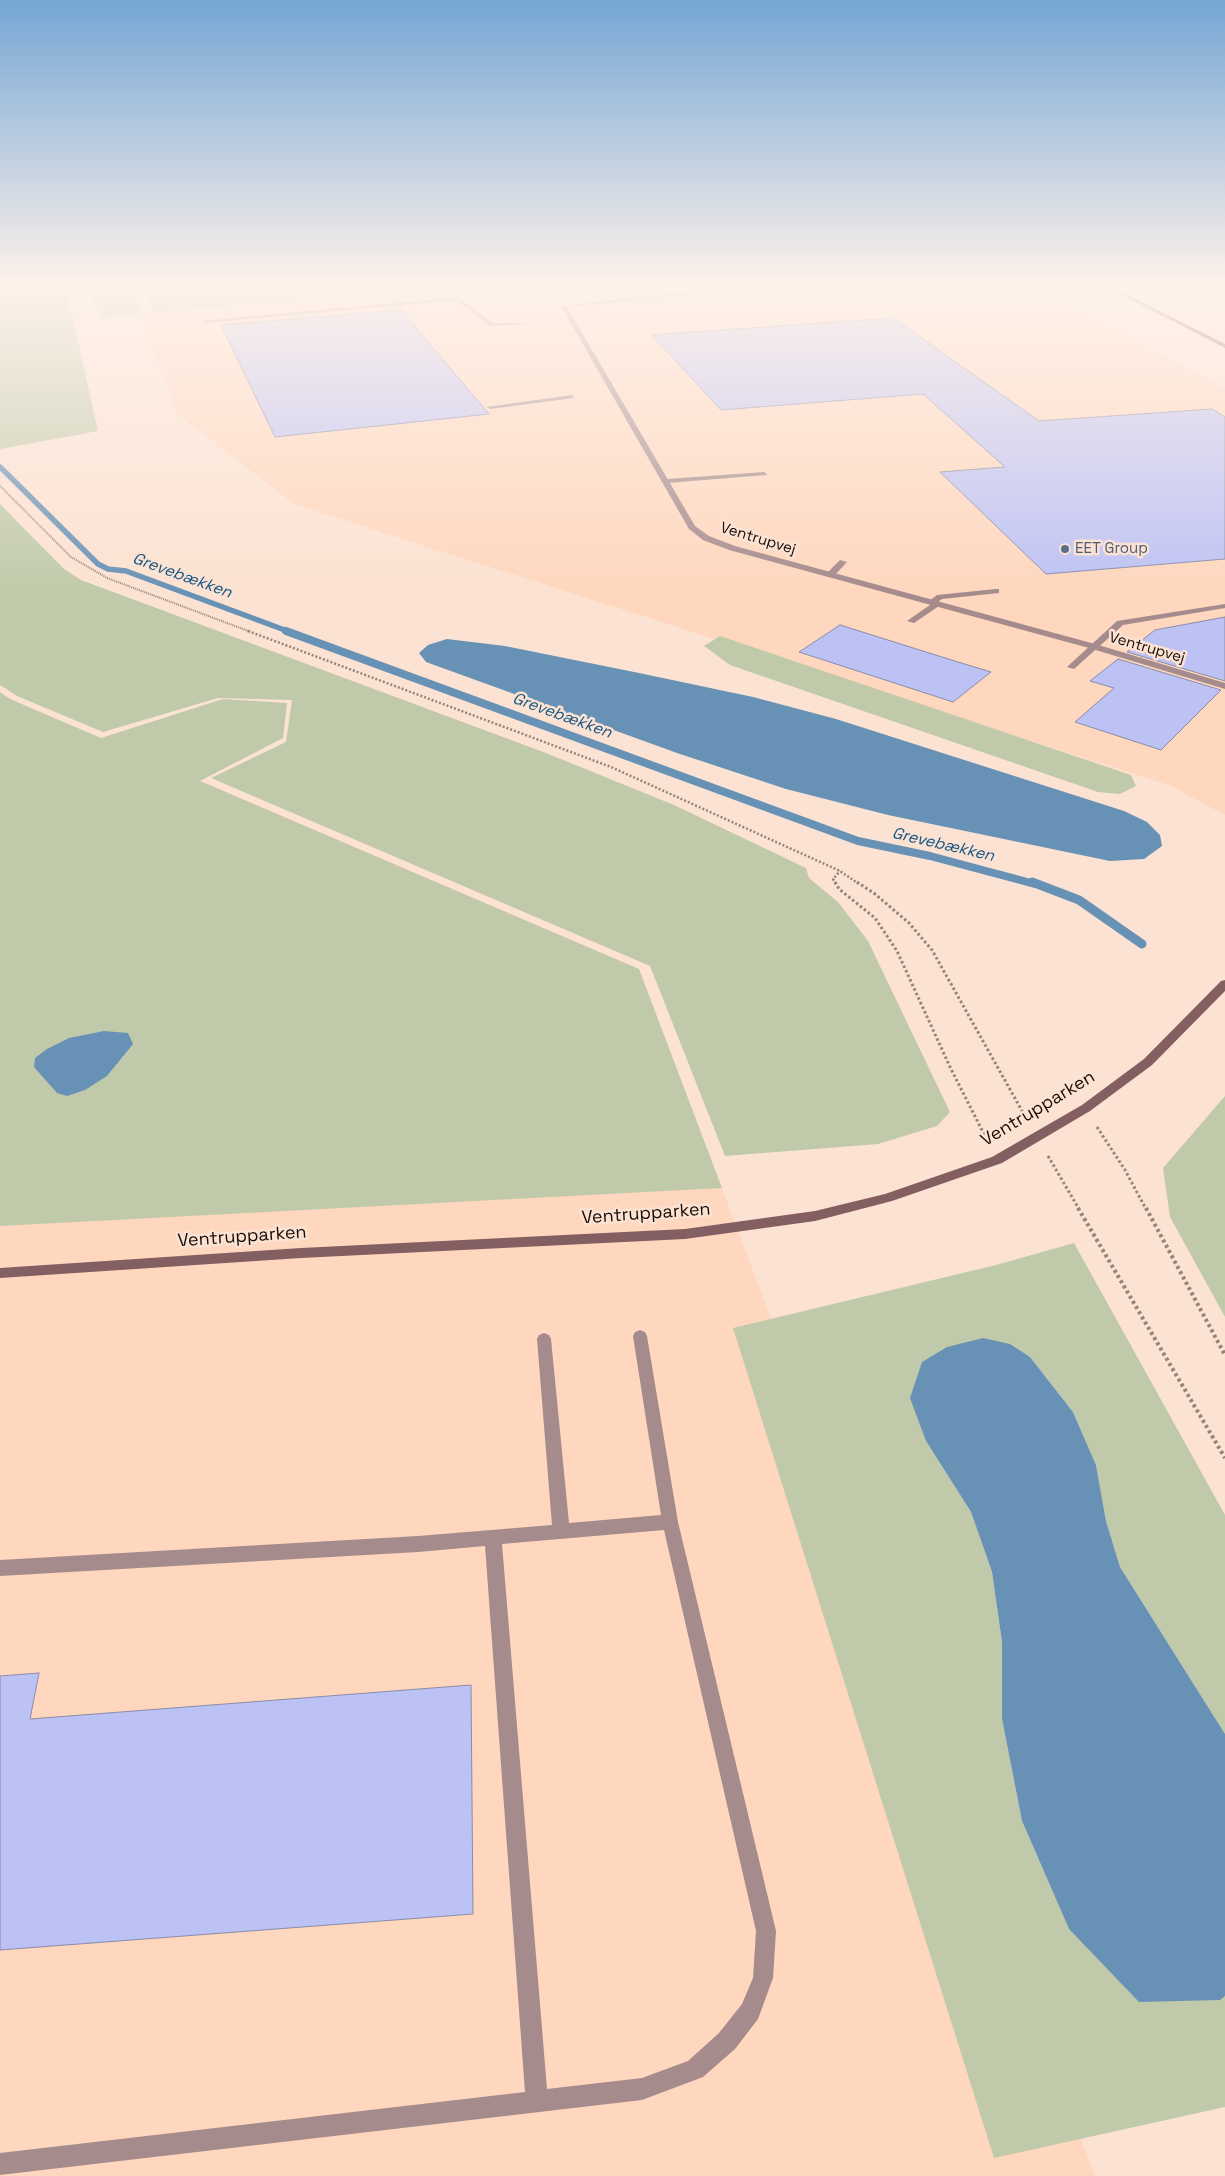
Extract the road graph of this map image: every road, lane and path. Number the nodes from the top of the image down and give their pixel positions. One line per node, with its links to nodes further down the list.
1 (612, 389): 5 (street, Ventrupvej)
2 (572, 397): 3 (street)
3 (490, 407)
4 (764, 474): 5 (street)
5 (667, 482): 8 (street, Ventrupvej)
6 (0, 486): 16 (path)
7 (843, 562): 8 (street)
8 (830, 575): 10 (street, Ventrupvej)
9 (996, 591): 10 (street)
10 (934, 603): 12 (street); 13 (street, Ventrupvej)
11 (1225, 606): 13 (street)
12 (911, 621)
13 (1092, 646): 14 (street); 15 (street, Ventrupvej)
14 (1071, 667)
15 (1225, 686)
16 (840, 871): 18 (path); 20 (path)
17 (1225, 984): 19 (street, Ventrupparken)
18 (998, 1069)
19 (1086, 1108): 20 (street, Ventrupparken); 25 (path)
20 (997, 1160): 22 (street, Ventrupparken)
21 (1094, 1236): 26 (path)
22 (0, 1273)
23 (640, 1336): 27 (street)
24 (544, 1339): 28 (street)
25 (1225, 1355)
26 (1225, 1458)
27 (670, 1522): 28 (street); 31 (street)
28 (561, 1531): 29 (street)
29 (493, 1537): 30 (street); 31 (street)
30 (0, 1568)
31 (537, 2101): 32 (street)
32 (0, 2164)

